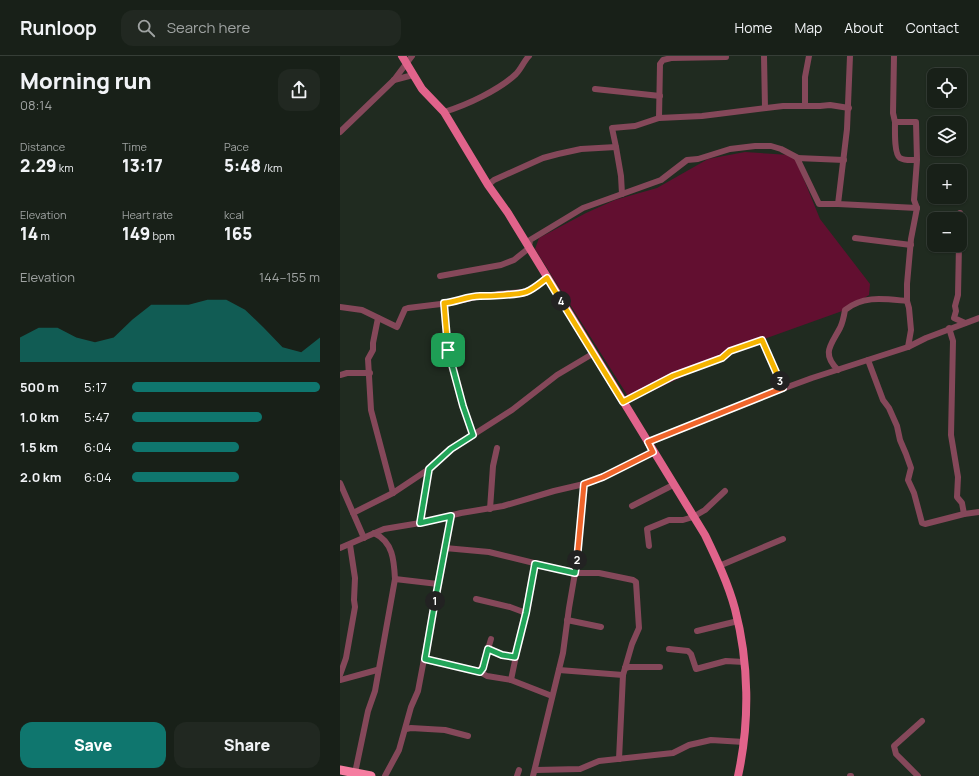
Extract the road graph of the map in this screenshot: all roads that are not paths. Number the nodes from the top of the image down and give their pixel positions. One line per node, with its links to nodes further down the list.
1 (412, 56): 8 (street)
2 (529, 56): 16 (street)
3 (764, 56): 14 (street)
4 (809, 56): 13 (street)
5 (850, 56): 15 (street)
6 (894, 56): 18 (street)
7 (726, 57): 12 (street)
8 (404, 60): 9 (main road); 10 (street)
9 (414, 75): 10 (street); 16 (main road)
10 (394, 80): 19 (street)
11 (595, 89): 12 (street)
12 (660, 96): 17 (street)
13 (805, 105): 14 (street); 15 (street)
14 (765, 108): 17 (street)
15 (849, 108): 22 (street)
16 (444, 112): 24 (main road)
17 (659, 118): 20 (street)
18 (895, 122): 23 (street); 23 (street)
19 (340, 132)
20 (616, 147): 24 (street); 25 (street)
21 (798, 158): 22 (street); 25 (street); 26 (street)
22 (844, 160): 26 (street)
23 (917, 160): 27 (street)
24 (488, 185): 30 (main road)
25 (622, 194): 30 (street)
26 (838, 204): 27 (street)
27 (917, 208): 29 (street)
28 (855, 238): 29 (street)
29 (911, 245): 34 (street)
30 (529, 248): 32 (street); 33 (main road)
31 (959, 252): 39 (street)
32 (440, 276)
33 (547, 278): 35 (street); 42 (main road)
34 (907, 301): 41 (street); 44 (street)
35 (444, 303): 37 (street); 49 (street)
36 (340, 308): 37 (street)
37 (378, 318): 45 (street)
38 (979, 318): 39 (street)
39 (965, 323): 40 (street)
40 (949, 328): 41 (street); 63 (street)
41 (908, 347): 43 (street)
42 (594, 353): 48 (main road); 49 (street)
43 (868, 360): 44 (street); 63 (street)
44 (838, 370): 47 (street)
45 (370, 373): 46 (street); 58 (street)
46 (340, 375)
47 (783, 388): 48 (street); 50 (street)
48 (623, 402): 50 (main road)
49 (473, 435): 53 (street)
50 (648, 442): 52 (main road)
51 (498, 448): 60 (street)
52 (653, 452): 55 (street); 56 (main road)
53 (429, 469): 58 (street); 66 (street)
54 (340, 483): 61 (street)
55 (584, 484): 60 (street); 76 (street)
56 (673, 485): 59 (street); 65 (main road)
57 (725, 492): 65 (street)
58 (393, 493): 61 (street)
59 (632, 506)
60 (490, 509): 64 (street)
61 (353, 512): 68 (street)
62 (979, 512): 63 (street)
63 (964, 514)
64 (451, 516): 66 (street); 73 (street)
65 (693, 516): 71 (street); 75 (main road)
66 (420, 523): 67 (street)
67 (374, 533): 68 (street); 77 (street)
68 (364, 538): 70 (street)
69 (784, 539): 75 (street)
70 (350, 544): 72 (street); 96 (street)
71 (649, 546)
72 (340, 548)
73 (445, 548): 74 (street); 78 (street)
74 (535, 564): 76 (street); 80 (street)
75 (718, 566): 82 (main road)
76 (575, 573): 81 (street); 95 (street)
77 (394, 579): 78 (street); 92 (street)
78 (438, 584): 89 (street)
79 (476, 599): 80 (street)
80 (526, 613): 88 (street)
81 (568, 620): 83 (street); 93 (street)
82 (738, 621): 84 (street); 90 (main road)
83 (601, 627)
84 (697, 631)
85 (491, 639): 86 (street)
86 (488, 649): 88 (street); 94 (street)
87 (669, 649): 90 (street)
88 (515, 657): 98 (street)
89 (425, 659): 94 (street); 101 (street)
90 (744, 662): 103 (main road)
91 (660, 667): 95 (street)
92 (377, 670): 97 (street); 106 (street)
93 (559, 670): 95 (street); 99 (street)
94 (480, 672): 98 (street)
95 (624, 672): 104 (street)
96 (340, 675)
97 (340, 680)
98 (512, 680): 99 (street)
99 (552, 696): 107 (street)
100 (922, 721): 111 (street)
101 (406, 729): 102 (street); 109 (street)
102 (468, 736)
103 (744, 742): 104 (street); 110 (main road)
104 (619, 759): 107 (street)
105 (340, 770): 106 (highway)
106 (355, 773): 108 (highway)
107 (534, 773)
108 (370, 776)
109 (385, 776)
110 (738, 776)
111 (918, 776)

